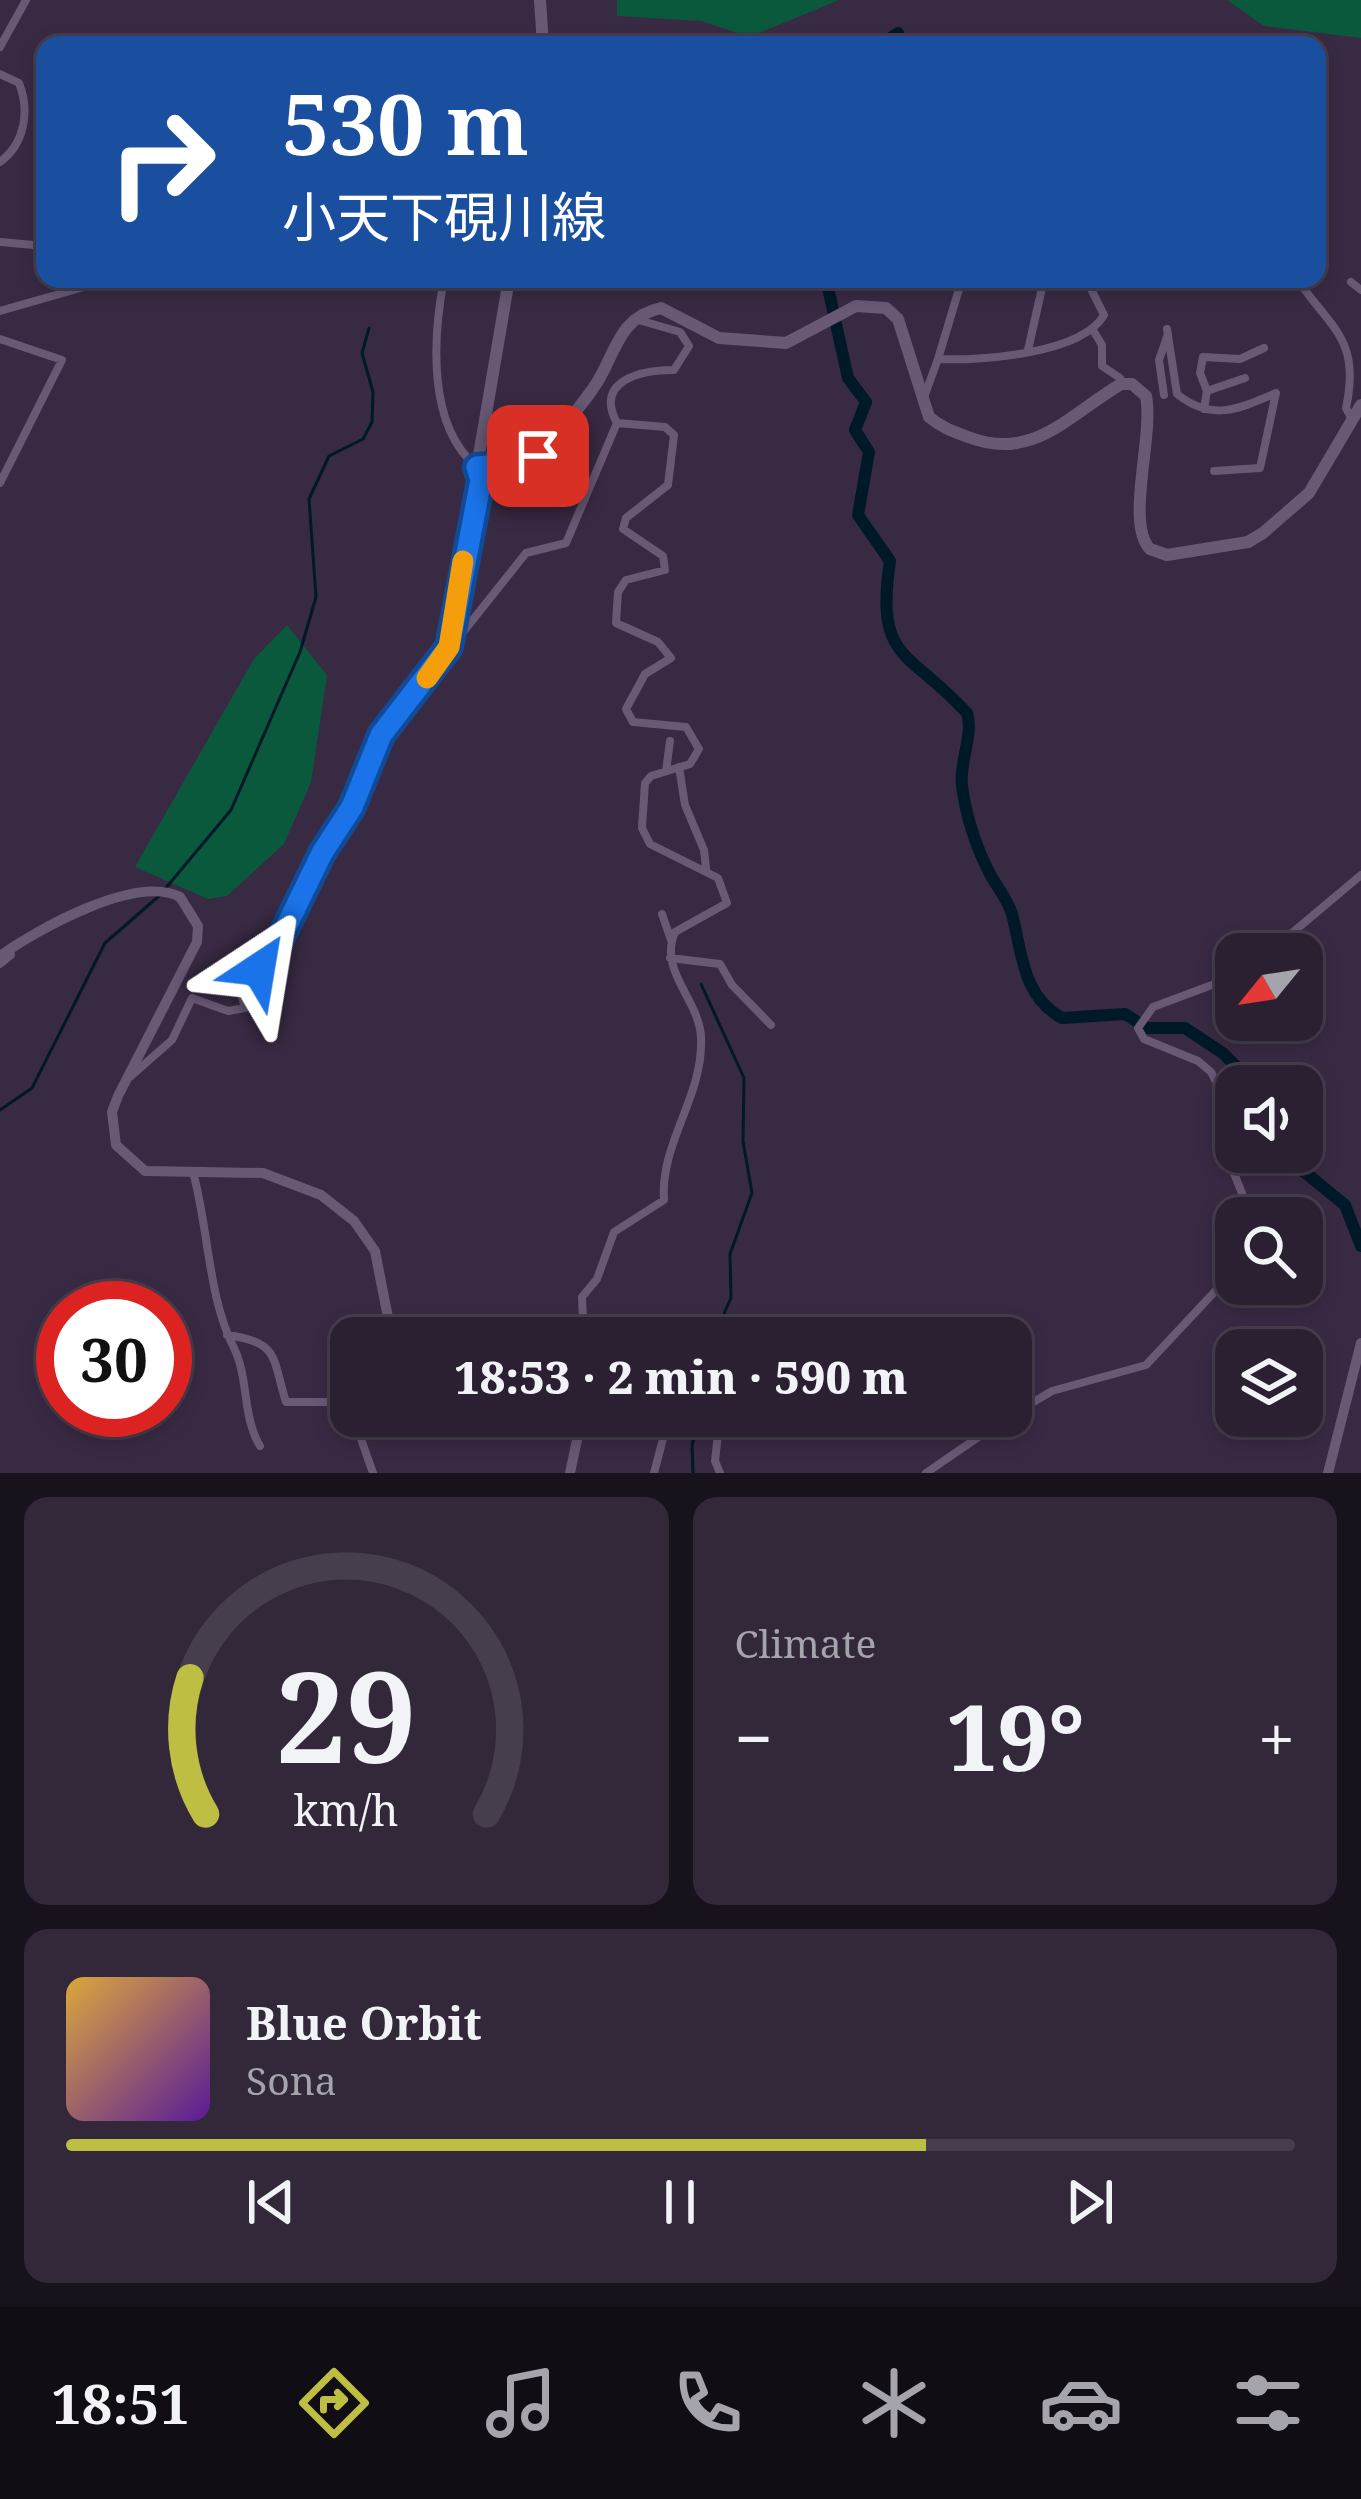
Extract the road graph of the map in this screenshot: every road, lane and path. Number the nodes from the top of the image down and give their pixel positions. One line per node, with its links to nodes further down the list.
1 (26, 0): 4 (street)
2 (540, 0): 3 (main road)
3 (542, 36)
4 (0, 47)
5 (0, 74): 6 (street)
6 (0, 162)
7 (0, 242): 8 (street)
8 (36, 245)
9 (1351, 282): 17 (street)
10 (74, 288): 18 (street)
11 (443, 288): 34 (street)
12 (507, 288): 34 (main road)
13 (959, 288): 24 (street)
14 (1042, 288): 23 (street)
15 (1090, 288): 20 (street)
16 (1306, 288): 32 (street)
17 (1361, 290)
18 (0, 311)
19 (633, 319): 29 (main road); 33 (street); 34 (main road)
20 (1093, 330): 23 (street); 25 (street)
21 (0, 339): 36 (street)
22 (1264, 348): 27 (street)
23 (1027, 352): 24 (street)
24 (938, 359): 29 (street)
25 (1120, 378)
26 (1245, 378): 27 (street)
27 (1208, 391): 31 (street)
28 (1163, 395): 31 (street)
29 (922, 402): 32 (main road)
30 (1361, 405): 32 (main road)
31 (1204, 409): 35 (street)
32 (1354, 420)
33 (617, 423): 37 (street); 39 (street)
34 (477, 466): 37 (street)
35 (1214, 471)
36 (0, 483)
37 (449, 647): 50 (street)
38 (670, 741): 40 (street)
39 (679, 767): 40 (street); 41 (street)
40 (666, 771): 41 (street)
41 (706, 869): 45 (street)
42 (1361, 875): 44 (street)
43 (662, 914): 45 (street)
44 (1293, 933)
45 (671, 940): 47 (street)
46 (3, 957): 50 (street)
47 (670, 958): 49 (street); 55 (street)
48 (1215, 984): 52 (street)
49 (771, 1025)
50 (125, 1081): 51 (street)
51 (194, 1172): 54 (street); 56 (street)
52 (1244, 1197)
53 (1215, 1291): 59 (street)
54 (389, 1317)
55 (583, 1317)
56 (226, 1335): 58 (street); 65 (street)
57 (1361, 1343): 71 (street)
58 (330, 1402)
59 (1032, 1402)
60 (360, 1437): 66 (street)
61 (578, 1437): 67 (street)
62 (663, 1437): 68 (street)
63 (718, 1437): 69 (street)
64 (978, 1437): 70 (street)
65 (260, 1446)
66 (373, 1473)
67 (570, 1473)
68 (654, 1473)
69 (720, 1473)
70 (926, 1473)
71 (1328, 1473)

